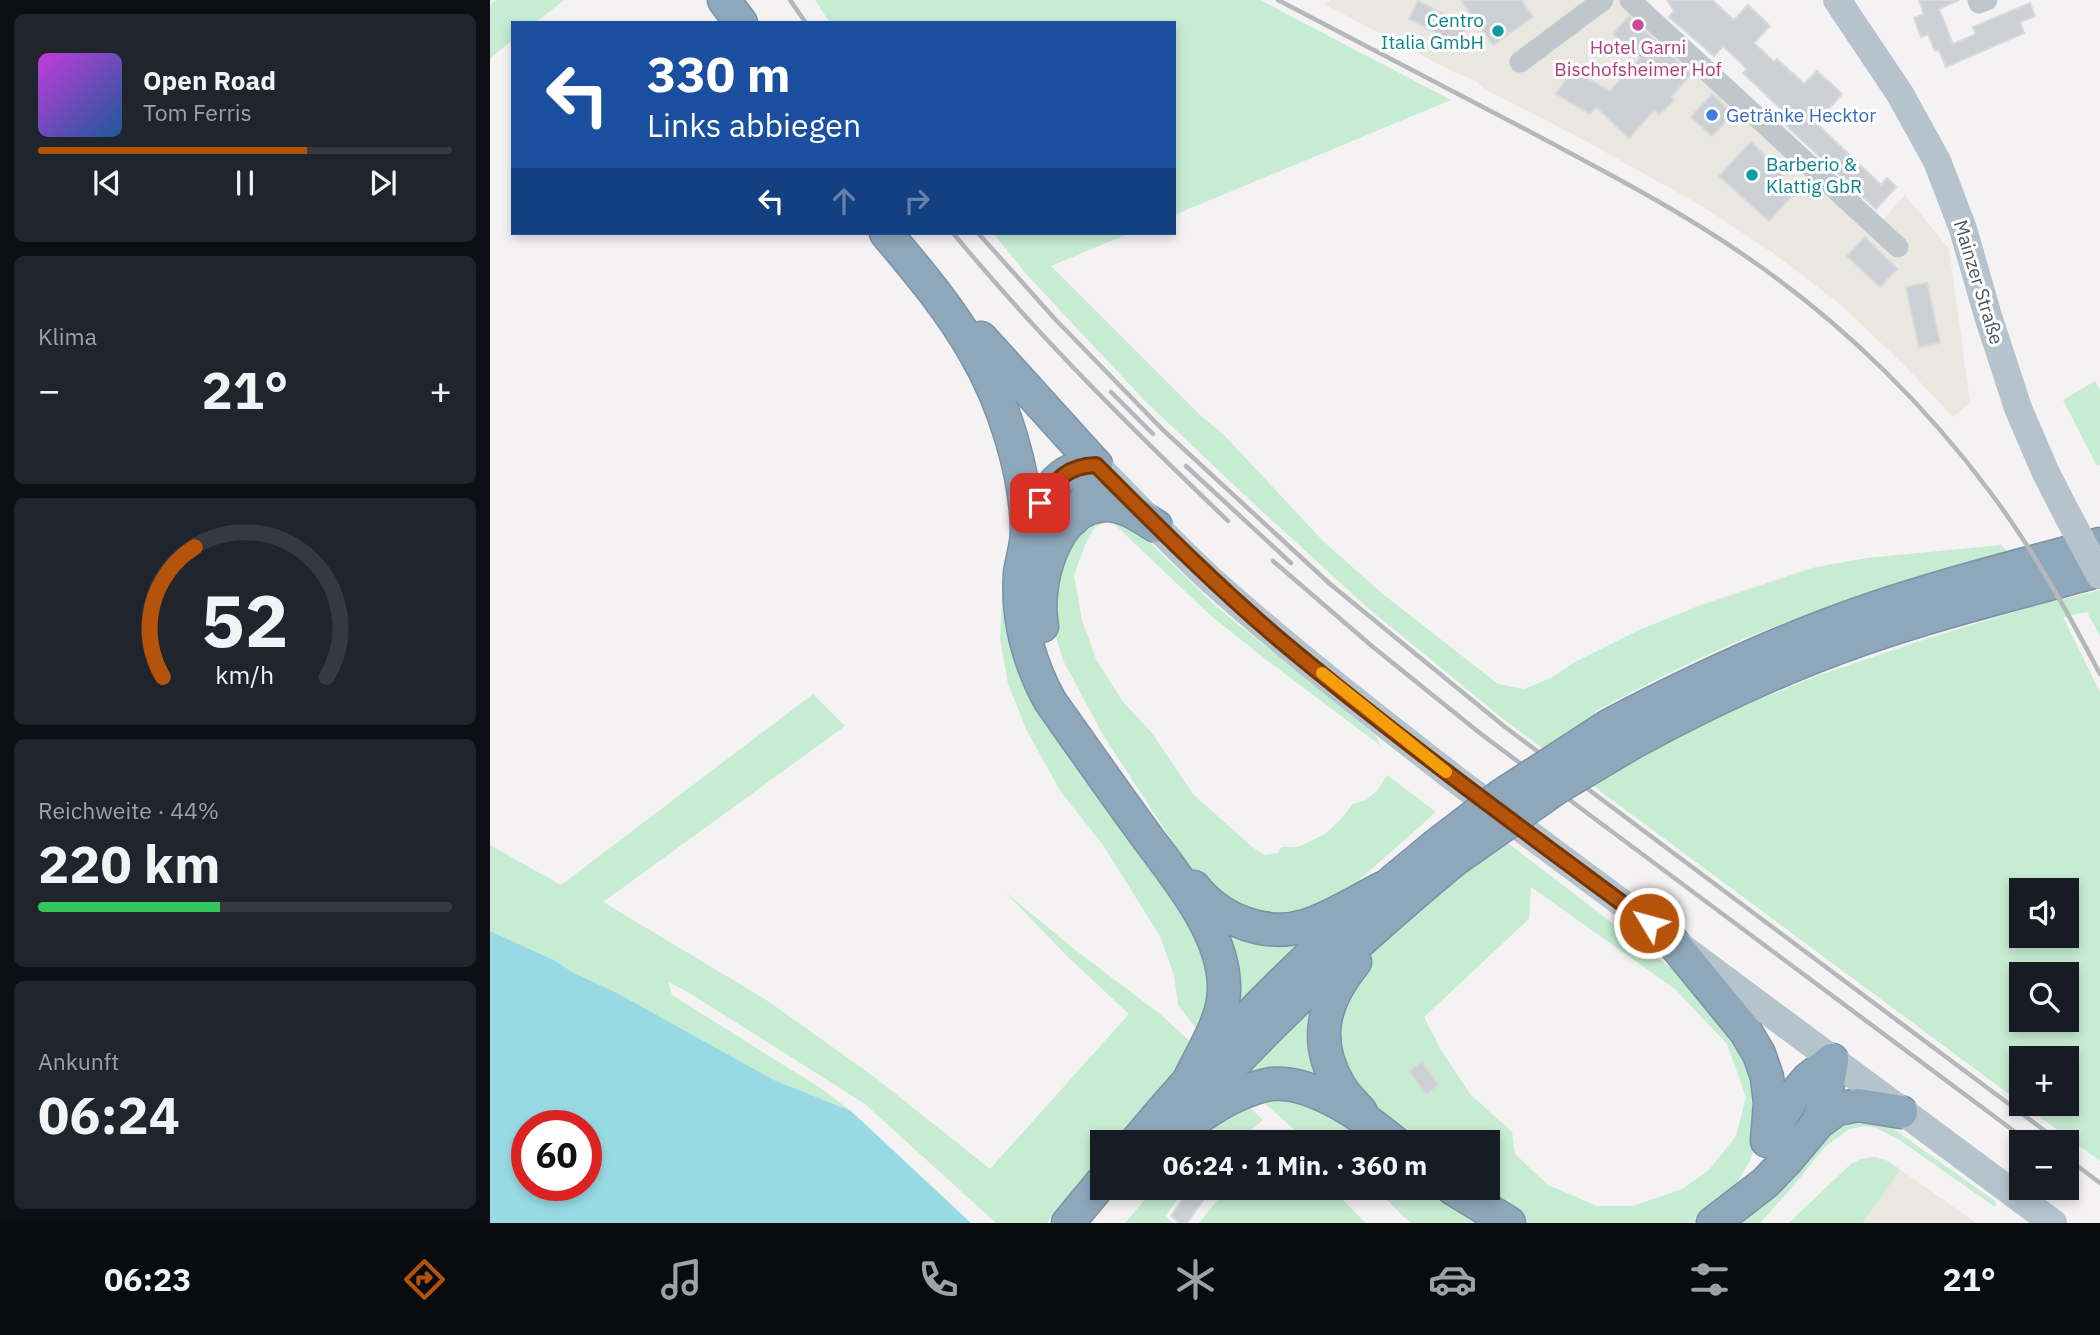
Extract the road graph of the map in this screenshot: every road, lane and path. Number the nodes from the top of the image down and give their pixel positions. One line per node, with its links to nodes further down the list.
1 (704, 0): 8 (highway)
2 (724, 0): 9 (highway)
3 (1603, 0): 10 (street)
4 (1630, 0): 12 (street)
5 (1837, 0): 18 (main road, Mainzer Straße, bridge)
6 (1978, 0): 7 (street)
7 (1987, 0)
8 (720, 21)
9 (740, 21)
10 (1520, 62)
11 (896, 239): 13 (highway); 16 (highway)
12 (1898, 247)
13 (1096, 465): 14 (highway); 15 (main road); 16 (highway)
14 (1073, 519): 15 (highway); 20 (highway)
15 (1156, 526): 21 (main road)
16 (1027, 534): 23 (highway)
17 (2100, 544): 19 (highway)
18 (2100, 573): 19 (highway)
19 (1621, 734): 20 (highway, bridge)
20 (1392, 896): 23 (highway); 25 (highway); 28 (highway)
21 (1670, 939): 22 (main road); 31 (highway)
22 (1832, 1060): 24 (main road); 26 (highway); 31 (highway)
23 (1188, 1082): 27 (highway)
24 (1901, 1112): 26 (highway); 39 (main road)
25 (1366, 1119): 29 (highway); 30 (highway)
26 (1818, 1123): 35 (highway)
27 (1146, 1130)
28 (1175, 1130)
29 (1182, 1130)
30 (1379, 1130)
31 (1767, 1141): 35 (highway)
32 (1090, 1196): 36 (highway)
33 (1115, 1200): 37 (highway)
34 (1472, 1200): 38 (highway)
35 (1726, 1214)
36 (1068, 1223)
37 (1096, 1223)
38 (1509, 1223)
39 (2053, 1223)

